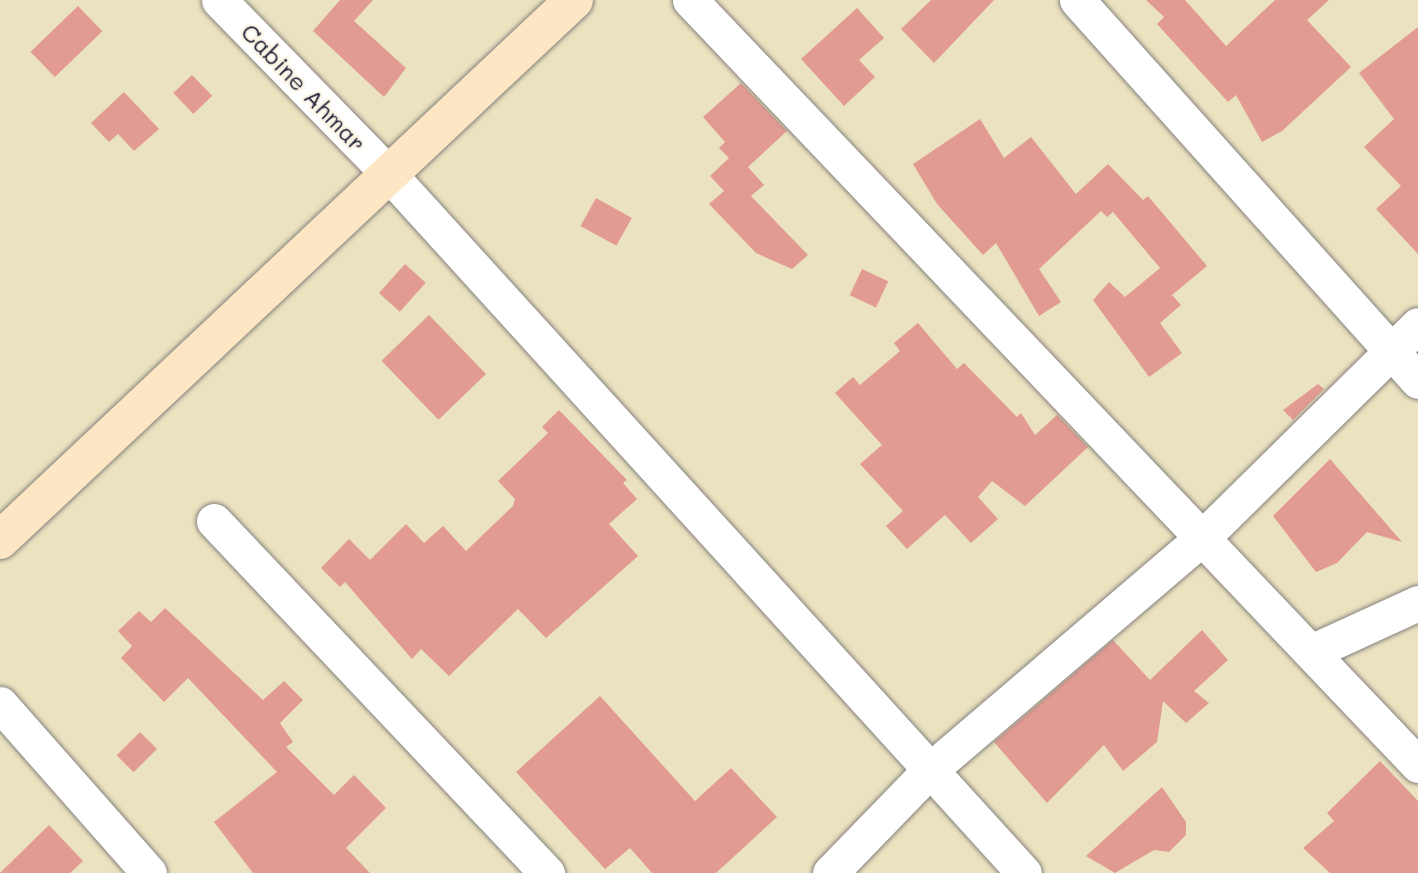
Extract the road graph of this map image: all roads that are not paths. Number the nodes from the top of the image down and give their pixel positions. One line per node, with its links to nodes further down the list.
1 (219, 0): 5 (street, Cabine Ahmar)
2 (574, 0): 5 (street)
3 (690, 0): 10 (street)
4 (1077, 0): 7 (street)
5 (388, 174): 11 (street); 16 (street, Cabine Ahmar)
6 (1418, 325): 7 (street)
7 (1391, 353): 8 (street); 10 (street)
8 (1418, 381)
9 (214, 521): 18 (street)
10 (1202, 538): 13 (street); 16 (street)
11 (0, 540)
12 (1418, 603): 13 (street)
13 (1311, 652): 15 (street)
14 (0, 704): 17 (street)
15 (1418, 765)
16 (929, 771): 19 (street); 20 (street, Cabine Ahmar)
17 (149, 873)
18 (547, 873)
19 (830, 873)
20 (1024, 873)

